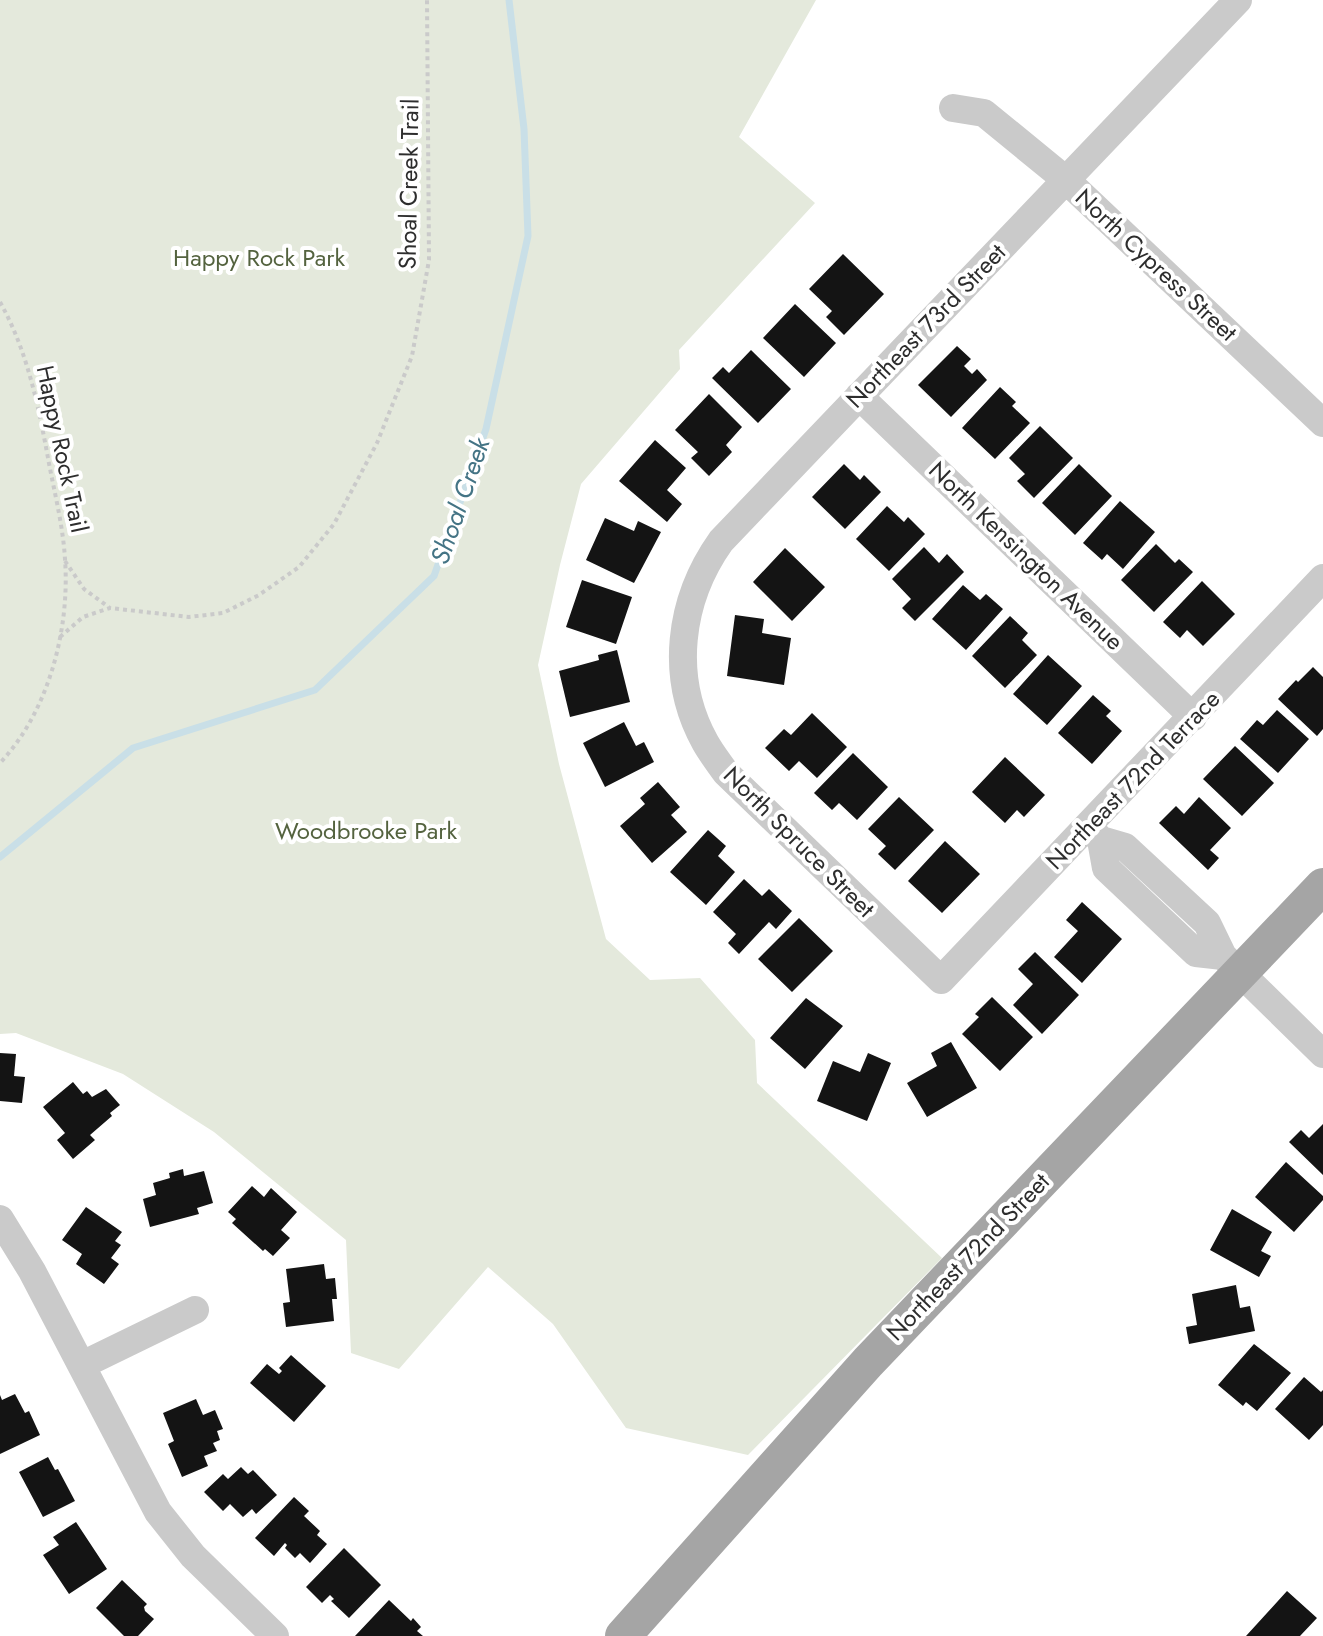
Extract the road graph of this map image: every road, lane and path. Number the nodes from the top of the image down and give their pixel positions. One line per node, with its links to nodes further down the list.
1 (427, 0): 10 (path, Shoal Creek Trail)
2 (1238, 0): 4 (street, Northeast 73rd Street)
3 (953, 108): 4 (street, North Cypress Street)
4 (1066, 180): 6 (street, Northeast 73rd Street); 7 (street, North Cypress Street)
5 (0, 302): 8 (path, Happy Rock Trail)
6 (859, 396): 12 (street, Northeast 73rd Street); 13 (street, North Kensington Avenue)
7 (1323, 423)
8 (65, 561): 10 (path); 11 (path)
9 (1323, 578): 13 (street, Northeast 72nd Terrace)
10 (110, 608): 11 (path)
11 (60, 637): 14 (path)
12 (685, 686): 18 (street, North Spruce Street)
13 (1193, 717): 15 (street, Northeast 72nd Terrace)
14 (0, 763)
15 (1094, 834): 17 (street); 18 (street, Northeast 72nd Terrace)
16 (1323, 886): 17 (main road, Northeast 72nd Street)
17 (1231, 965): 19 (street); 24 (main road, Northeast 72nd Street)
18 (941, 980)
19 (1323, 1054)
20 (0, 1219): 22 (street)
21 (195, 1310): 22 (street)
22 (82, 1365): 23 (street)
23 (275, 1636)
24 (623, 1636)

